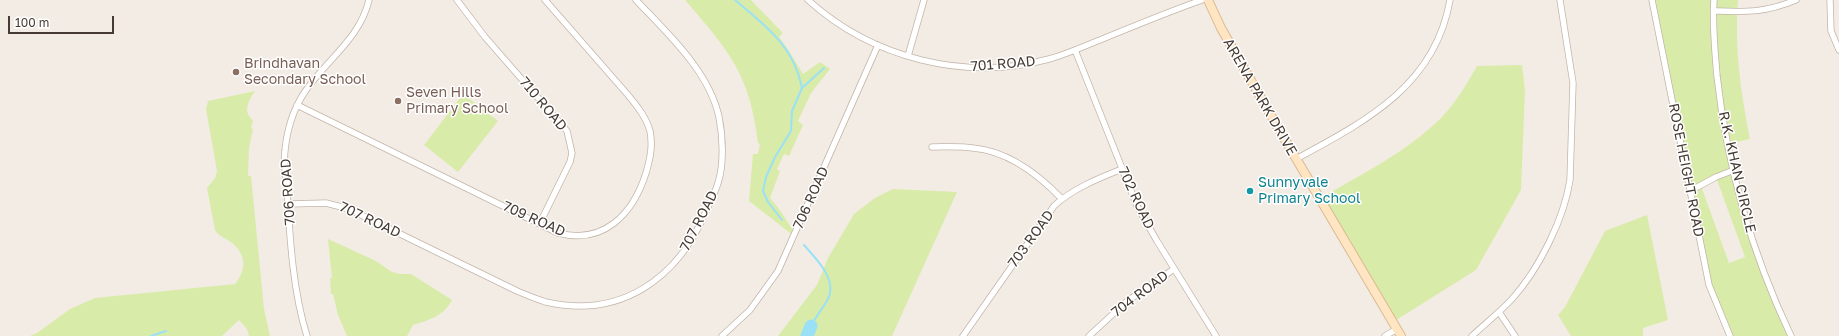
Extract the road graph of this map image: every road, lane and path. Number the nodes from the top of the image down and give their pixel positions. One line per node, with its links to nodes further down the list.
1 (369, 0): 20 (street, 706 ROAD)
2 (457, 0): 28 (street, 710 ROAD)
3 (545, 0): 28 (street, 709 ROAD)
4 (636, 0): 27 (street, 707 ROAD)
5 (808, 0): 16 (street, 701 ROAD)
6 (924, 0): 19 (street)
7 (1202, 0): 17 (street, 701 ROAD)
8 (1208, 0): 22 (street, ARENA PARK DRIVE)
9 (1450, 0): 22 (street)
10 (1560, 0): 30 (street)
11 (1652, 0): 25 (street, ROSE HEIGHT ROAD)
12 (1714, 0): 15 (street, R.K. KHAN CIRCLE)
13 (1796, 0): 15 (street)
14 (1830, 0): 18 (street)
15 (1714, 11): 24 (street, R.K. KHAN CIRCLE)
16 (878, 44): 19 (street, 701 ROAD); 33 (street, 706 ROAD)
17 (1075, 50): 19 (street, 701 ROAD); 23 (street, 702 ROAD)
18 (1839, 50)
19 (908, 56)
20 (297, 106): 27 (street, 706 ROAD); 28 (street, 709 ROAD)
21 (932, 147): 26 (street)
22 (1296, 159): 31 (street, ARENA PARK DRIVE)
23 (1122, 169): 26 (street, 703 ROAD); 29 (street, 702 ROAD)
24 (1734, 170): 25 (street); 41 (street, R.K. KHAN CIRCLE)
25 (1690, 191): 40 (street, ROSE HEIGHT ROAD)
26 (1062, 199): 34 (street, 703 ROAD)
27 (288, 204): 32 (street, 706 ROAD)
28 (540, 223)
29 (1174, 269): 35 (street, 704 ROAD); 36 (street, 702 ROAD)
30 (1499, 312): 38 (street); 39 (street)
31 (1399, 332): 37 (street)
32 (307, 336)
33 (722, 336)
34 (963, 336)
35 (1090, 336)
36 (1216, 336)
37 (1385, 336)
38 (1472, 336)
39 (1515, 336)
40 (1730, 336)
41 (1792, 336)

